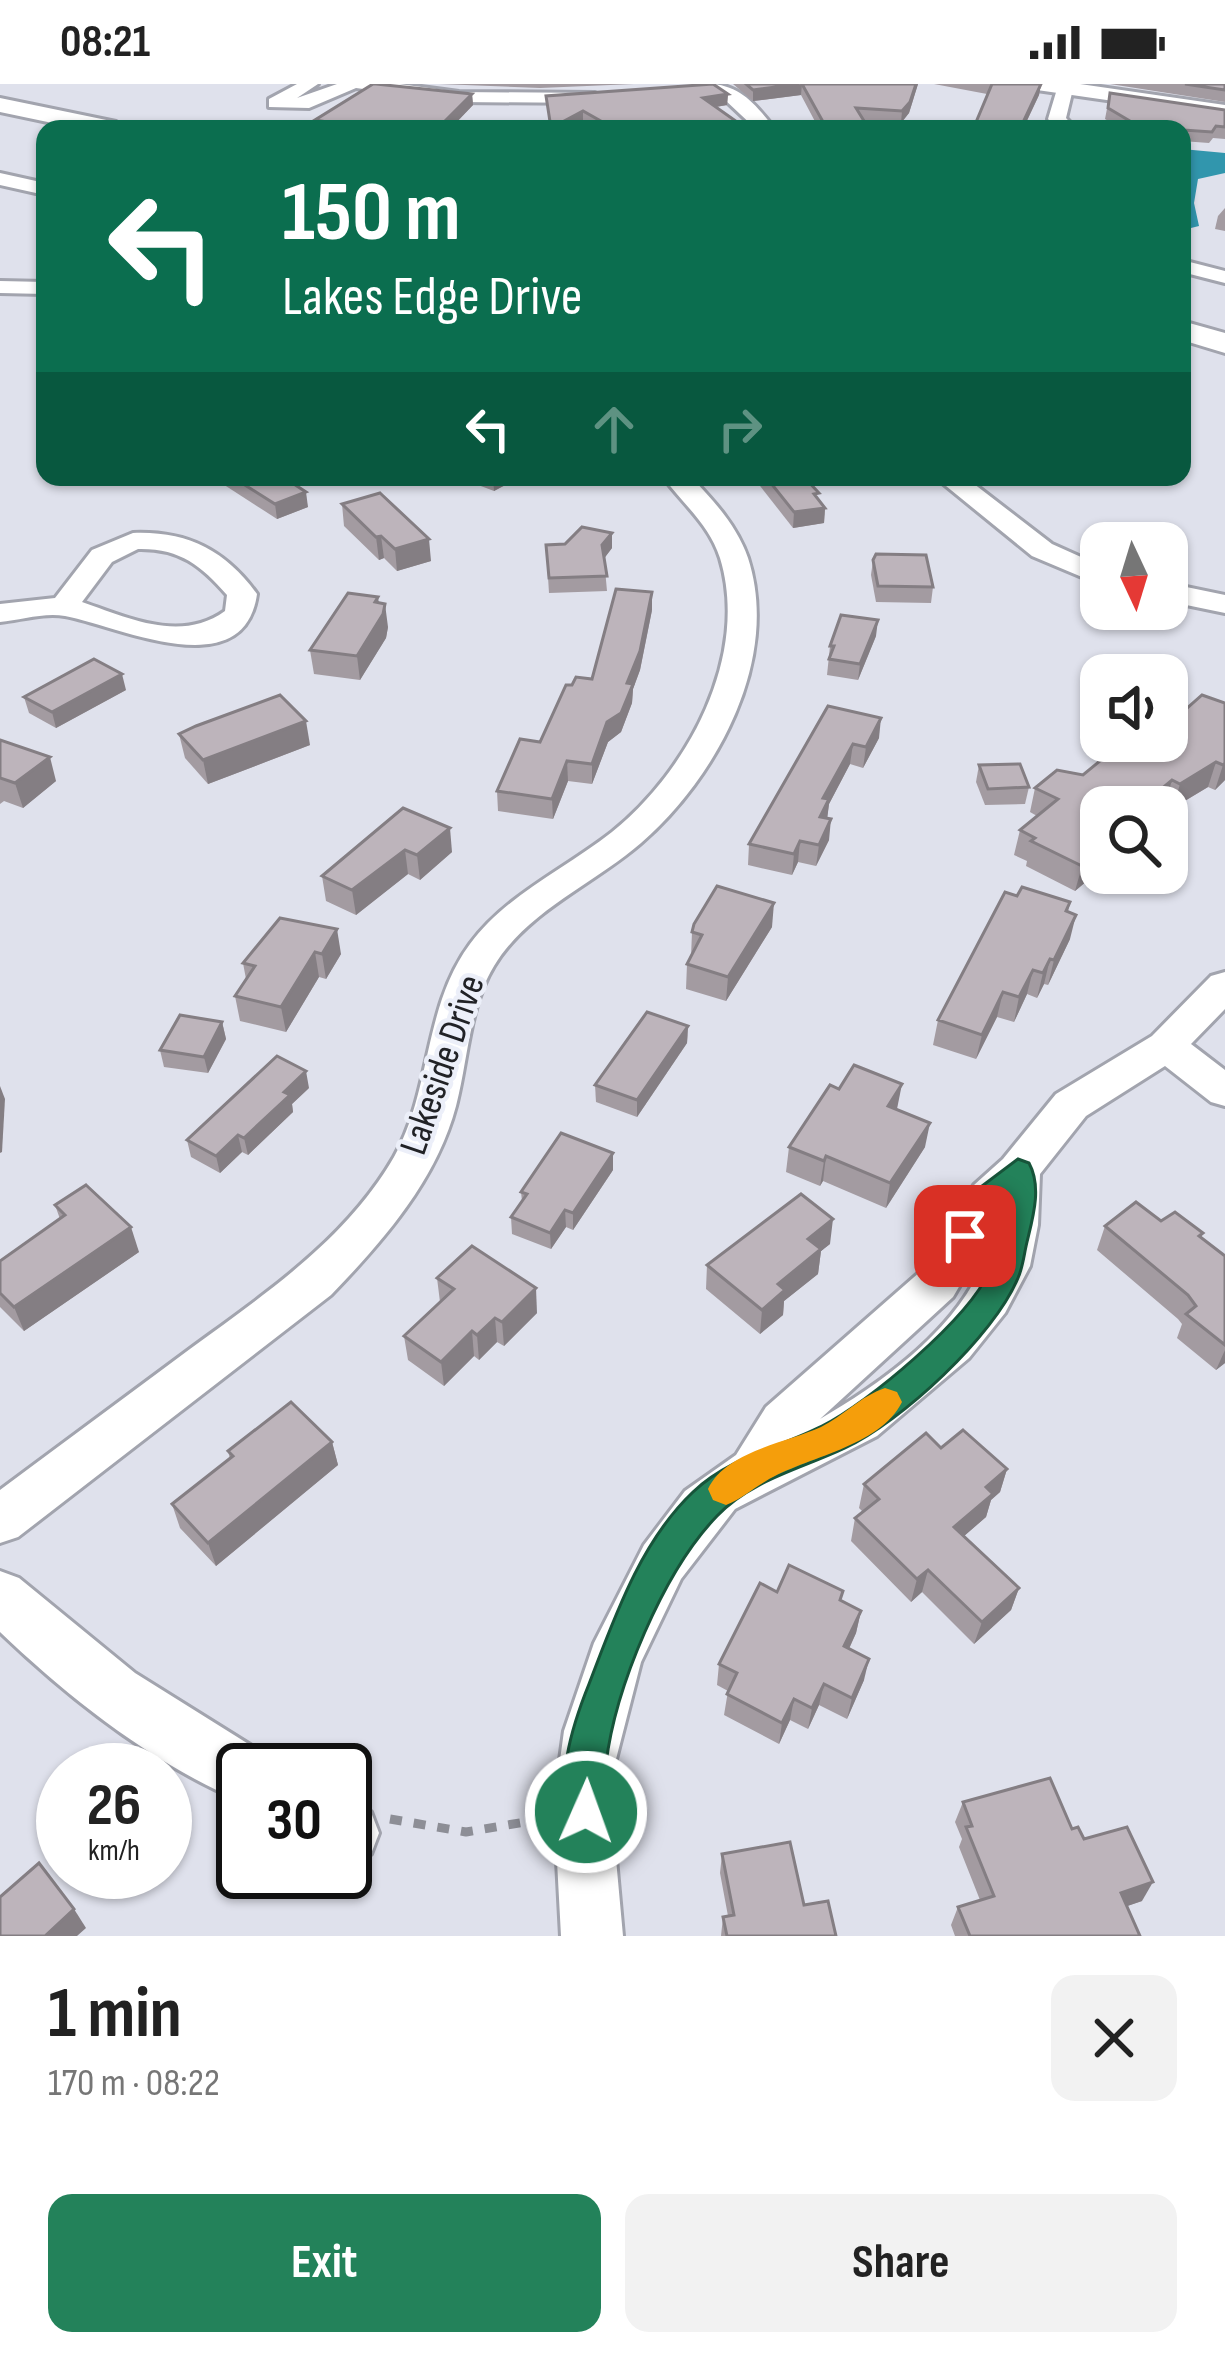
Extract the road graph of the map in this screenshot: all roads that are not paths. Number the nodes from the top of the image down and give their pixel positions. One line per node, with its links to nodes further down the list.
1 (310, 84): 2 (street)
2 (356, 84): 7 (street)
3 (718, 84): 5 (street); 11 (street)
4 (1037, 84): 6 (street)
5 (696, 87)
6 (1065, 89): 9 (street); 12 (street)
7 (611, 98)
8 (0, 105): 10 (main road)
9 (1225, 111)
10 (72, 120)
11 (756, 120)
12 (1058, 120)
13 (0, 179): 14 (street)
14 (36, 187)
15 (1191, 268): 16 (street)
16 (1225, 277)
17 (0, 287): 18 (street)
18 (36, 288)
19 (1191, 333): 20 (main road)
20 (1225, 344)
21 (684, 486): 31 (street, Lakeside Drive)
22 (960, 486): 23 (street)
23 (1080, 566)
24 (1188, 596): 25 (street)
25 (1225, 604)
26 (64, 606): 26 (street); 27 (street)
27 (0, 613)
28 (1225, 986): 29 (street)
29 (1166, 1046): 30 (street); 34 (street)
30 (1225, 1090)
31 (0, 1520)
32 (0, 1596): 33 (street)
33 (216, 1757)
34 (592, 1936)

